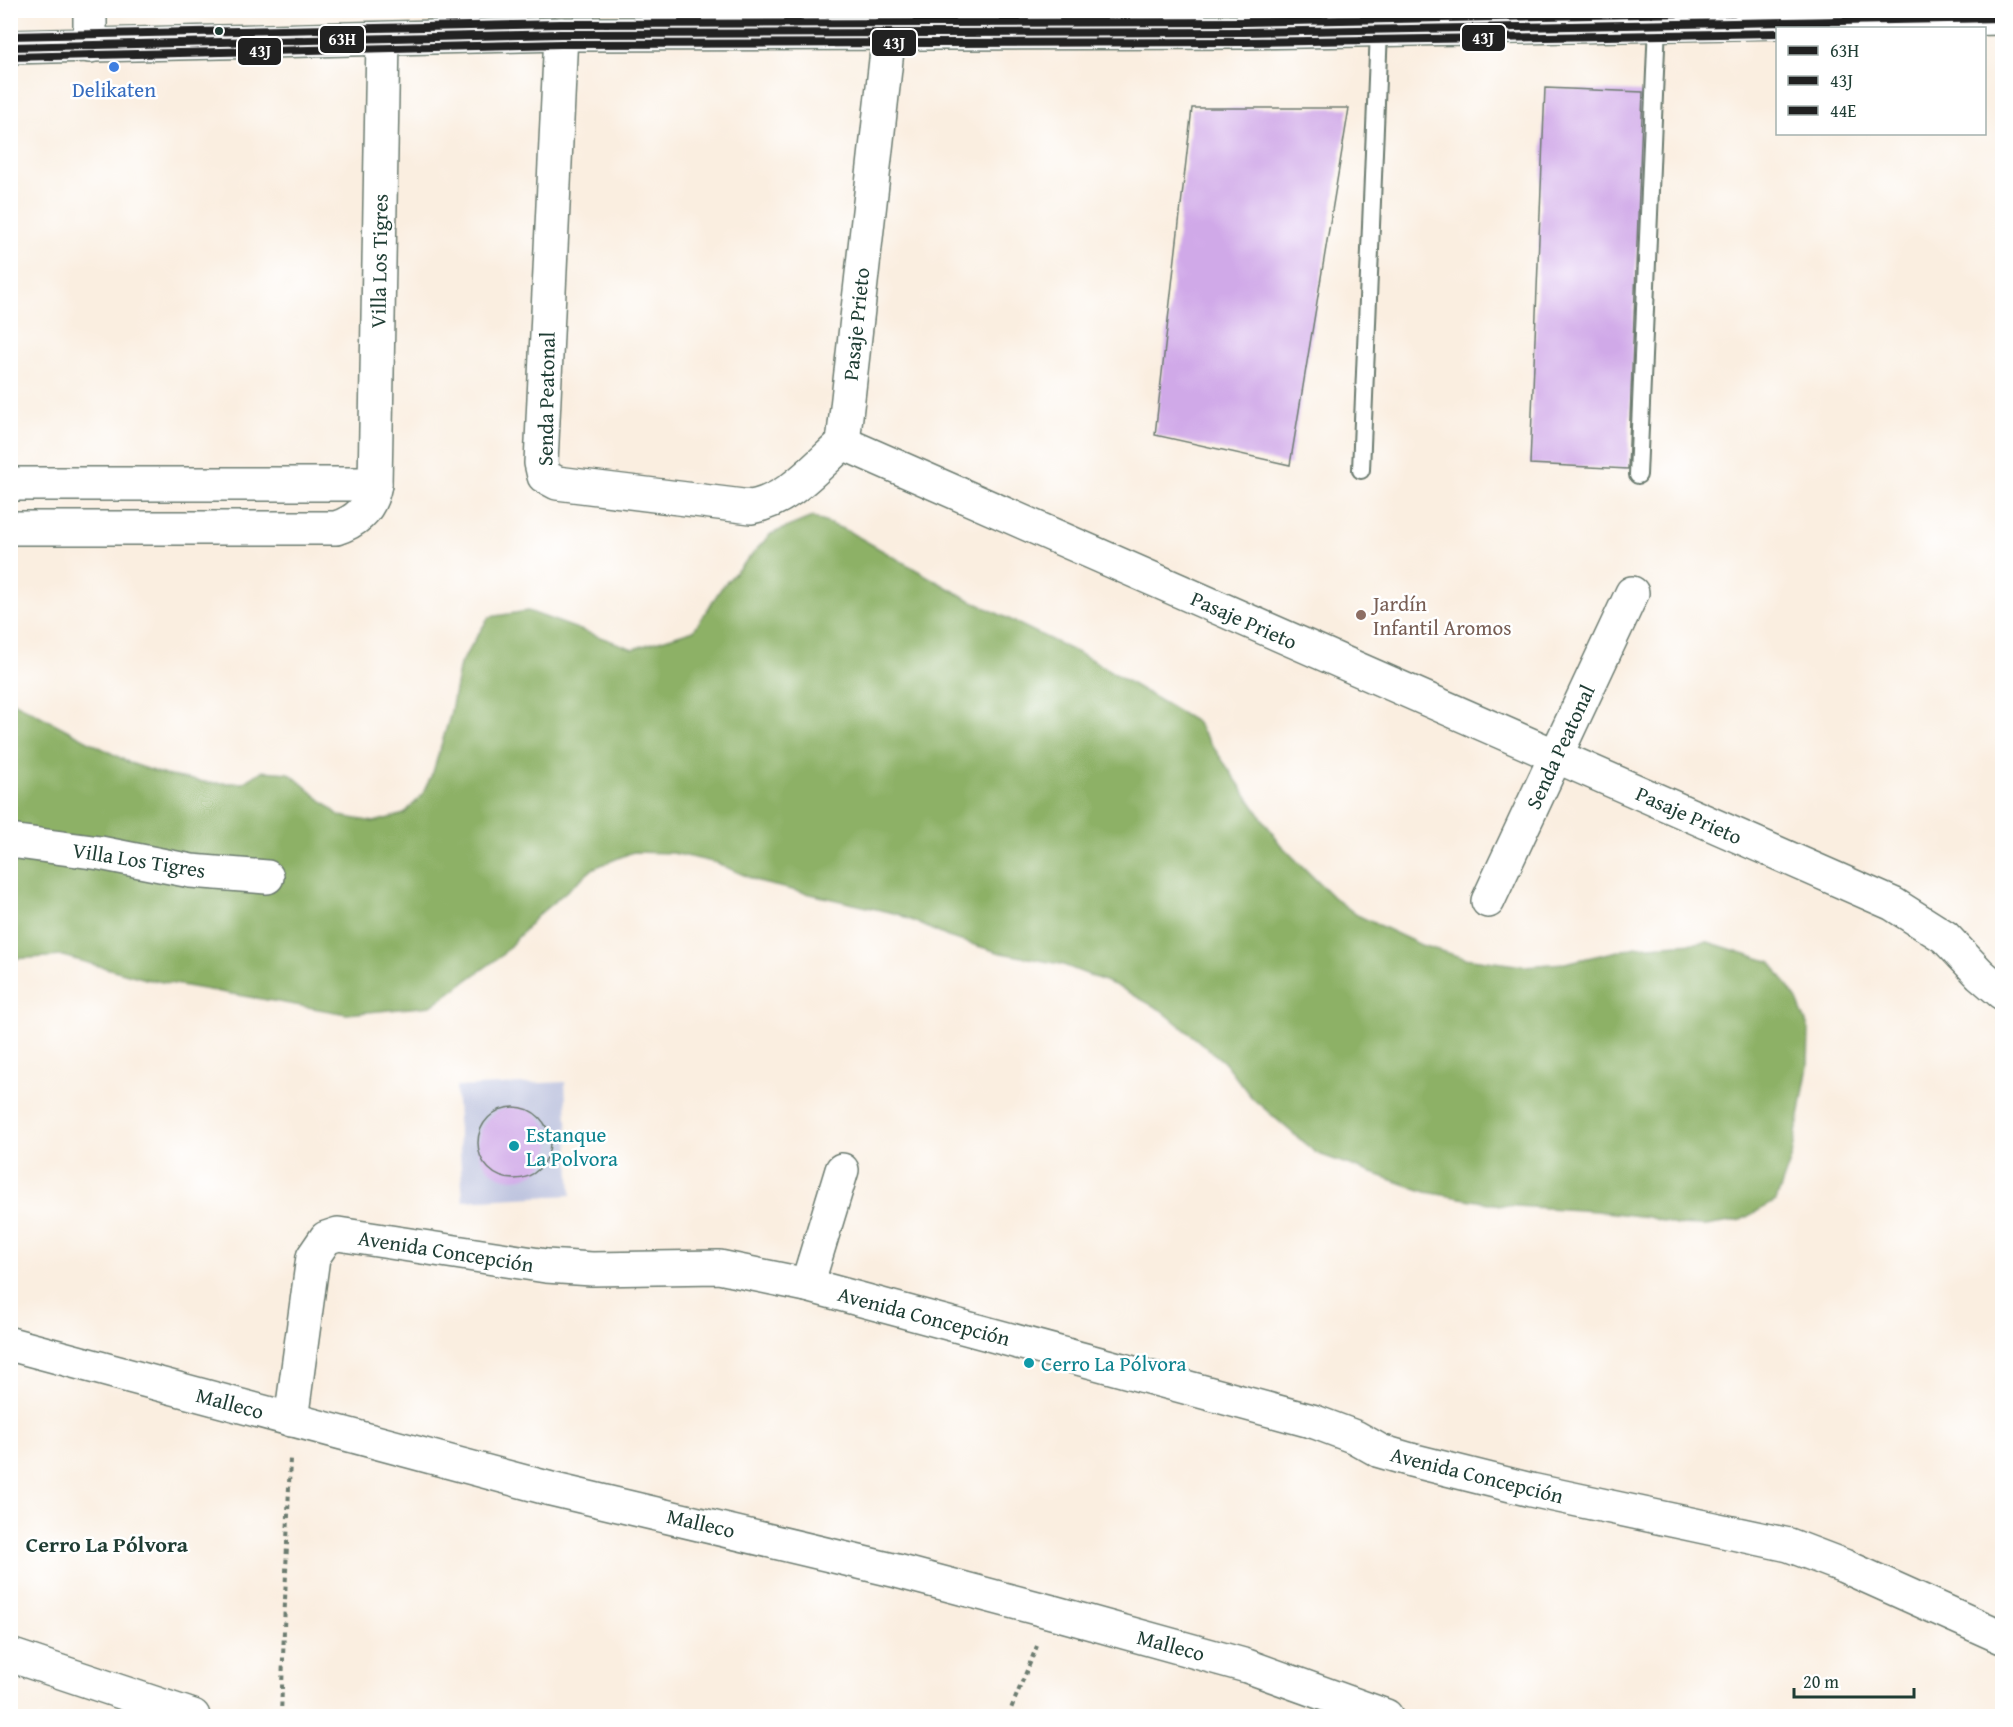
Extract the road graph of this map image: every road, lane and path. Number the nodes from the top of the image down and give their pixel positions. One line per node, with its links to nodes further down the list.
1 (90, 10): 10 (street)
2 (1971, 15): 3 (street); 5 (street)
3 (2002, 18)
4 (1244, 21): 6 (street); 7 (street)
5 (1657, 24): 6 (street); 14 (lane)
6 (1379, 30): 13 (lane)
7 (889, 33): 8 (street); 12 (street, Pasaje Prieto)
8 (561, 34): 9 (street); 12 (street, Senda Peatonal)
9 (383, 39): 10 (street); 16 (street, Villa Los Tigres)
10 (90, 46): 11 (street)
11 (10, 47)
12 (843, 443): 19 (street, Pasaje Prieto)
13 (1361, 470)
14 (1638, 475)
15 (10, 484): 16 (street)
16 (375, 484): 17 (street, Villa Los Tigres)
17 (10, 528)
18 (1632, 593): 19 (street, Senda Peatonal)
19 (1556, 757): 22 (street, Senda Peatonal); 23 (street, Pasaje Prieto)
20 (10, 841): 21 (street, Villa Los Tigres)
21 (267, 877)
22 (1488, 901)
23 (1995, 976)
24 (842, 1170): 25 (street)
25 (807, 1286): 27 (street, Avenida Concepción); 29 (street, Avenida Concepción)
26 (10, 1344): 27 (street, Malleco)
27 (291, 1420): 28 (street, Malleco); 32 (path)
28 (1052, 1612): 33 (path); 34 (street, Malleco)
29 (2002, 1637)
30 (10, 1655): 31 (street)
31 (193, 1716)
32 (281, 1716)
33 (1008, 1716)
34 (1386, 1716)

